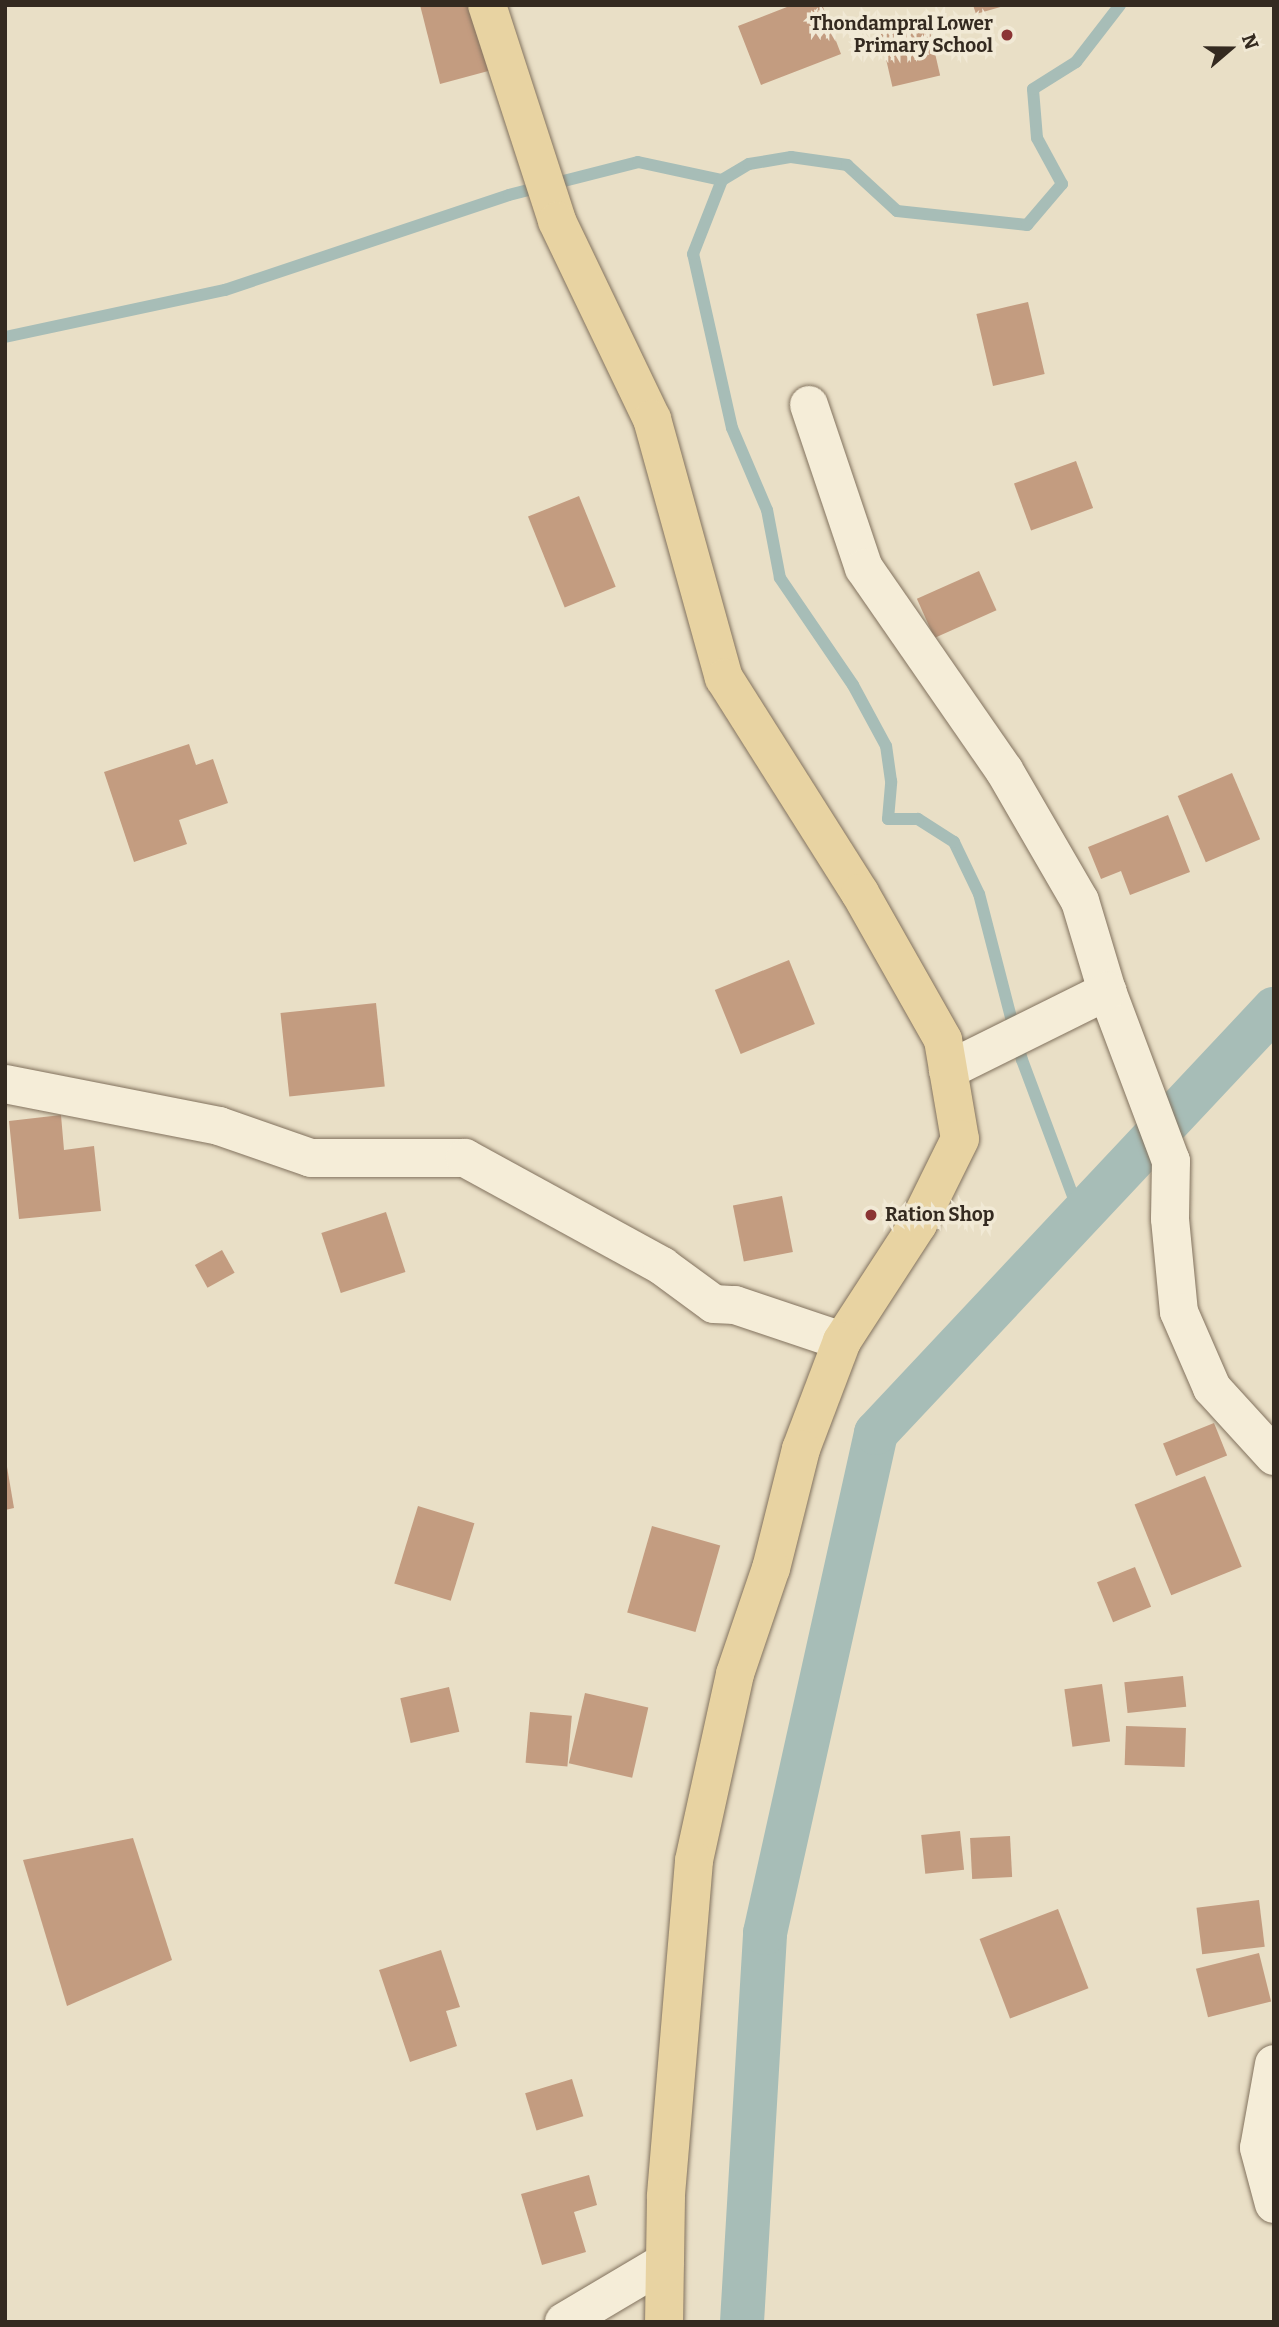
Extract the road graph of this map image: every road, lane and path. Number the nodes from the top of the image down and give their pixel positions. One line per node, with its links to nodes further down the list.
1 (487, 5): 4 (main road)
2 (809, 405): 3 (street)
3 (1107, 990): 4 (street); 7 (street)
4 (948, 1070): 6 (main road)
5 (5, 1084): 6 (street)
6 (842, 1341): 10 (main road)
7 (1274, 1456)
8 (1274, 2064): 9 (street)
9 (1274, 2204)
10 (665, 2262): 11 (street); 12 (main road)
11 (564, 2322)
12 (664, 2322)

